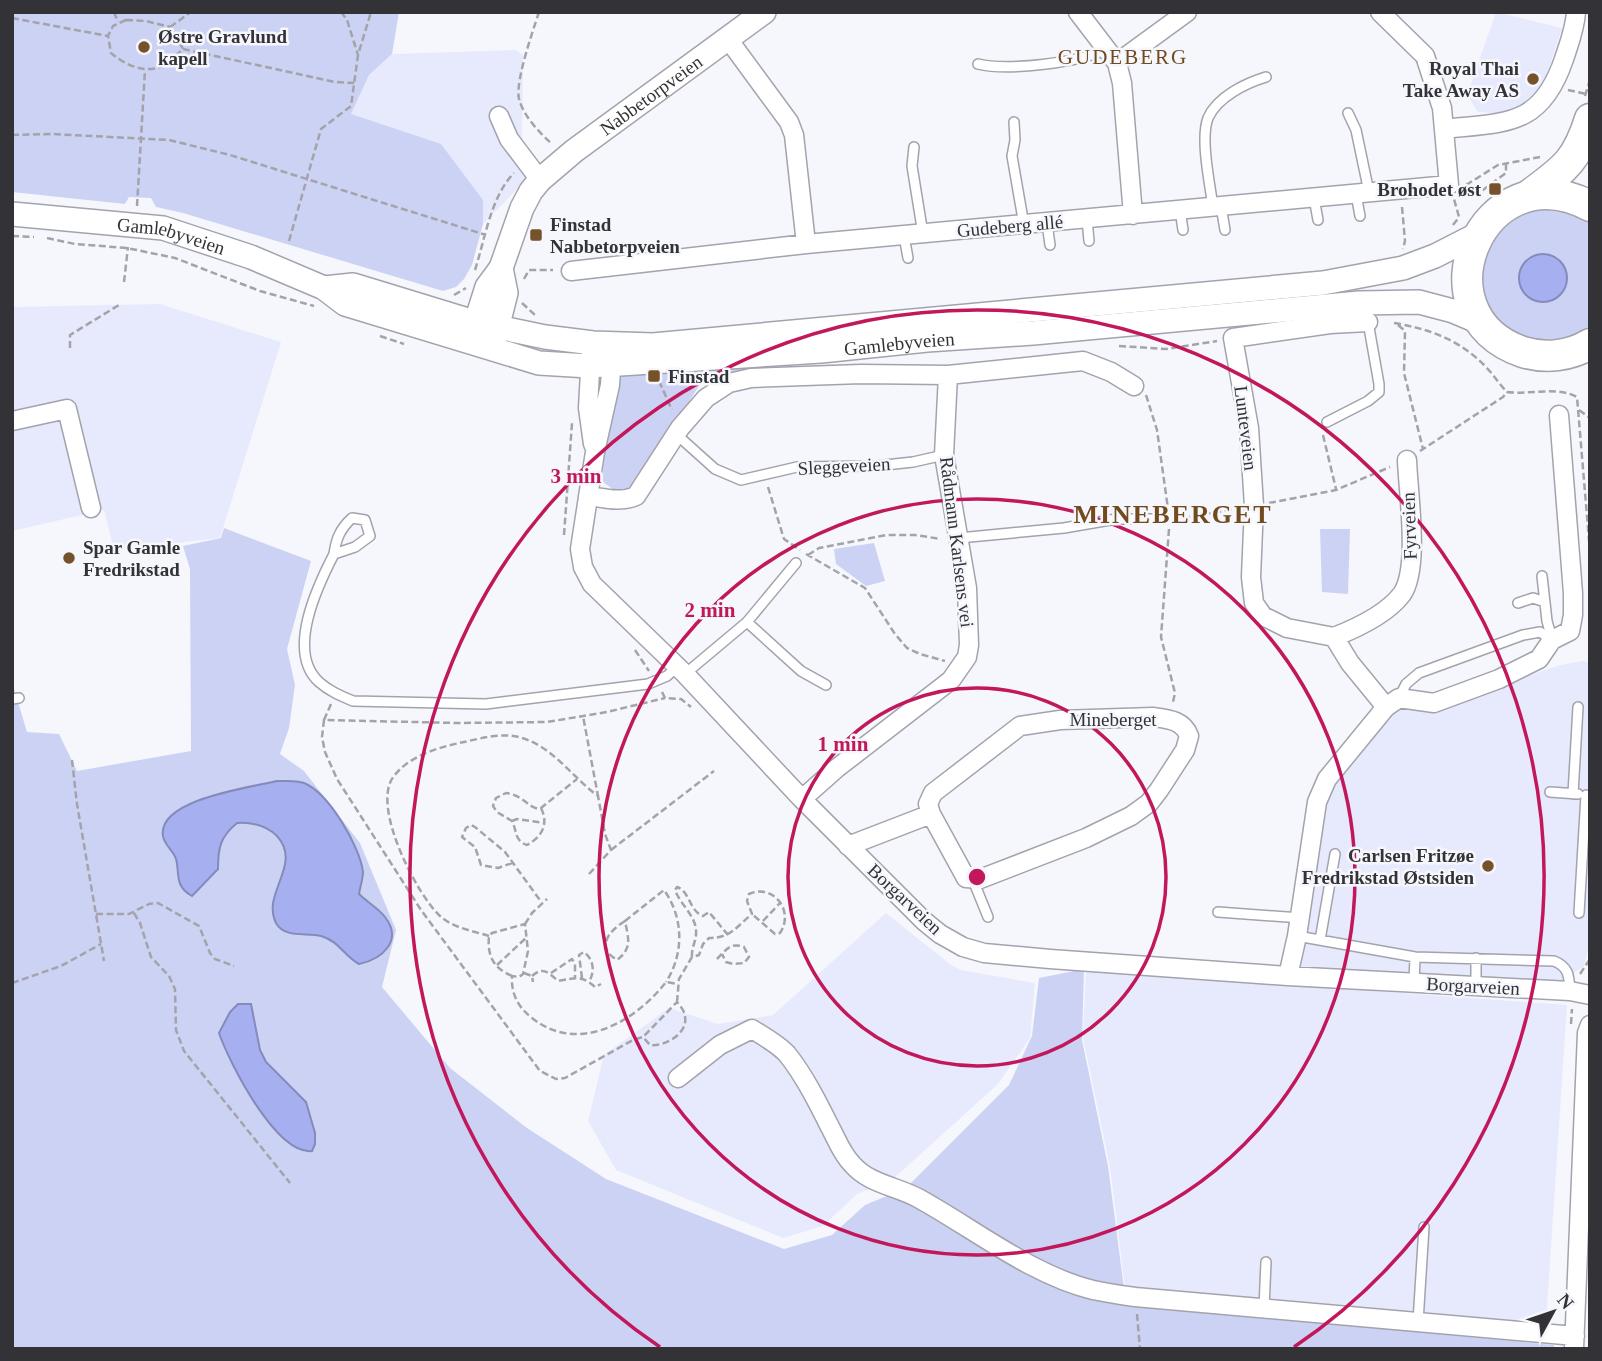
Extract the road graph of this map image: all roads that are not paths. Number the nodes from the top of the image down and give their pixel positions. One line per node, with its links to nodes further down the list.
1 (764, 12): 6 (street, Nabbetorpveien)
2 (1078, 12): 7 (street)
3 (1187, 12): 8 (street)
4 (1380, 12): 15 (street)
5 (1576, 12): 15 (street)
6 (728, 39): 17 (street, Nabbetorpveien); 37 (street)
7 (1106, 49): 8 (street); 9 (lane)
8 (1117, 63): 25 (street)
9 (978, 64)
10 (1266, 77): 22 (lane)
11 (1348, 113): 18 (lane)
12 (499, 116): 17 (street)
13 (1590, 118): 19 (highway)
14 (1014, 122): 30 (lane)
15 (1444, 128): 18 (street, Gudeberg allé)
16 (914, 147): 34 (lane)
17 (541, 180): 40 (street, Nabbetorpveien)
18 (1363, 193): 20 (street, Gudeberg allé); 26 (lane)
19 (1528, 196): 21 (highway); 33 (highway)
20 (1314, 198): 22 (street, Gudeberg allé); 28 (lane)
21 (1590, 206)
22 (1217, 207): 23 (street, Gudeberg allé); 32 (lane)
23 (1180, 210): 25 (street, Gudeberg allé); 31 (lane)
24 (12, 214): 45 (street, Gamlebyveien)
25 (1133, 215): 27 (street, Gudeberg allé)
26 (1360, 216)
27 (1087, 219): 29 (street, Gudeberg allé); 36 (lane)
28 (1318, 219)
29 (1047, 223): 30 (street, Gudeberg allé); 38 (lane)
30 (1024, 225): 34 (street, Gudeberg allé)
31 (1183, 230)
32 (1224, 230)
33 (1464, 231): 43 (highway); 48 (street, Gamlebyveien)
34 (923, 234): 35 (street, Gudeberg allé)
35 (904, 236): 37 (street, Gudeberg allé); 39 (lane)
36 (1088, 241)
37 (806, 244): 41 (street, Gudeberg allé)
38 (1050, 245)
39 (908, 258)
40 (501, 268): 44 (street, Nabbetorpveien); 45 (street, Nabbetorpveien)
41 (571, 271)
42 (1368, 322): 53 (lane); 67 (street, Lunteveien)
43 (1484, 324): 47 (highway); 48 (street, Gamlebyveien)
44 (498, 326): 45 (street, Gamlebyveien); 46 (street, Nabbetorpveien); 48 (street, Gamlebyveien)
45 (472, 332): 46 (street, Gamlebyveien)
46 (492, 349): 48 (street, Gamlebyveien)
47 (1585, 349)
48 (602, 355): 57 (street, Borgarveien)
49 (948, 374): 50 (street); 54 (street); 55 (street, Rådmann Karlsens vei)
50 (1133, 386)
51 (1559, 415): 68 (street)
52 (12, 421): 58 (street)
53 (1327, 422)
54 (678, 431): 55 (lane, Sleggeveien); 57 (street)
55 (944, 455): 60 (street, Rådmann Karlsens vei)
56 (1407, 460): 67 (street, Fyrveien)
57 (588, 496): 69 (street, Borgarveien)
58 (92, 508)
59 (1165, 519): 60 (lane)
60 (960, 538): 76 (street, Rådmann Karlsens vei)
61 (334, 554): 61 (lane); 69 (lane)
62 (796, 563): 66 (lane)
63 (1542, 576): 64 (lane)
64 (1545, 602): 65 (lane); 68 (lane)
65 (1518, 603)
66 (747, 622): 69 (lane); 70 (lane)
67 (1334, 637): 71 (street)
68 (1552, 639): 71 (street); 71 (lane)
69 (681, 670): 76 (street, Borgarveien)
70 (827, 685)
71 (1393, 702): 85 (street)
72 (1578, 707): 74 (lane)
73 (1550, 792): 74 (lane)
74 (1573, 794): 75 (lane)
75 (1588, 796): 78 (lane)
76 (802, 799): 79 (street, Borgarveien)
77 (930, 814): 79 (street); 81 (street); 81 (street, Mineberget)
78 (1587, 841): 83 (lane)
79 (848, 846): 90 (street, Borgarveien)
80 (1335, 854): 87 (lane)
81 (973, 880): 84 (lane)
82 (1218, 912): 85 (lane)
83 (1579, 913)
84 (988, 917)
85 (1300, 918): 86 (street)
86 (1297, 936): 87 (lane); 90 (street)
87 (1320, 940): 88 (lane)
88 (1415, 957): 89 (lane); 91 (lane)
89 (1476, 958): 92 (lane); 93 (lane)
90 (1288, 976): 91 (street, Borgarveien)
91 (1414, 983): 92 (street, Borgarveien)
92 (1476, 986): 93 (street, Borgarveien)
93 (1570, 991): 94 (street, Borgarveien)
94 (1590, 995)
95 (1590, 1025): 97 (street)
96 (678, 1078): 101 (street)
97 (1587, 1088): 99 (street)
98 (1424, 1227): 102 (lane)
99 (1584, 1240): 103 (street)
100 (1266, 1262): 101 (lane)
101 (1264, 1308): 102 (street)
102 (1418, 1322): 103 (street)
103 (1575, 1342)

